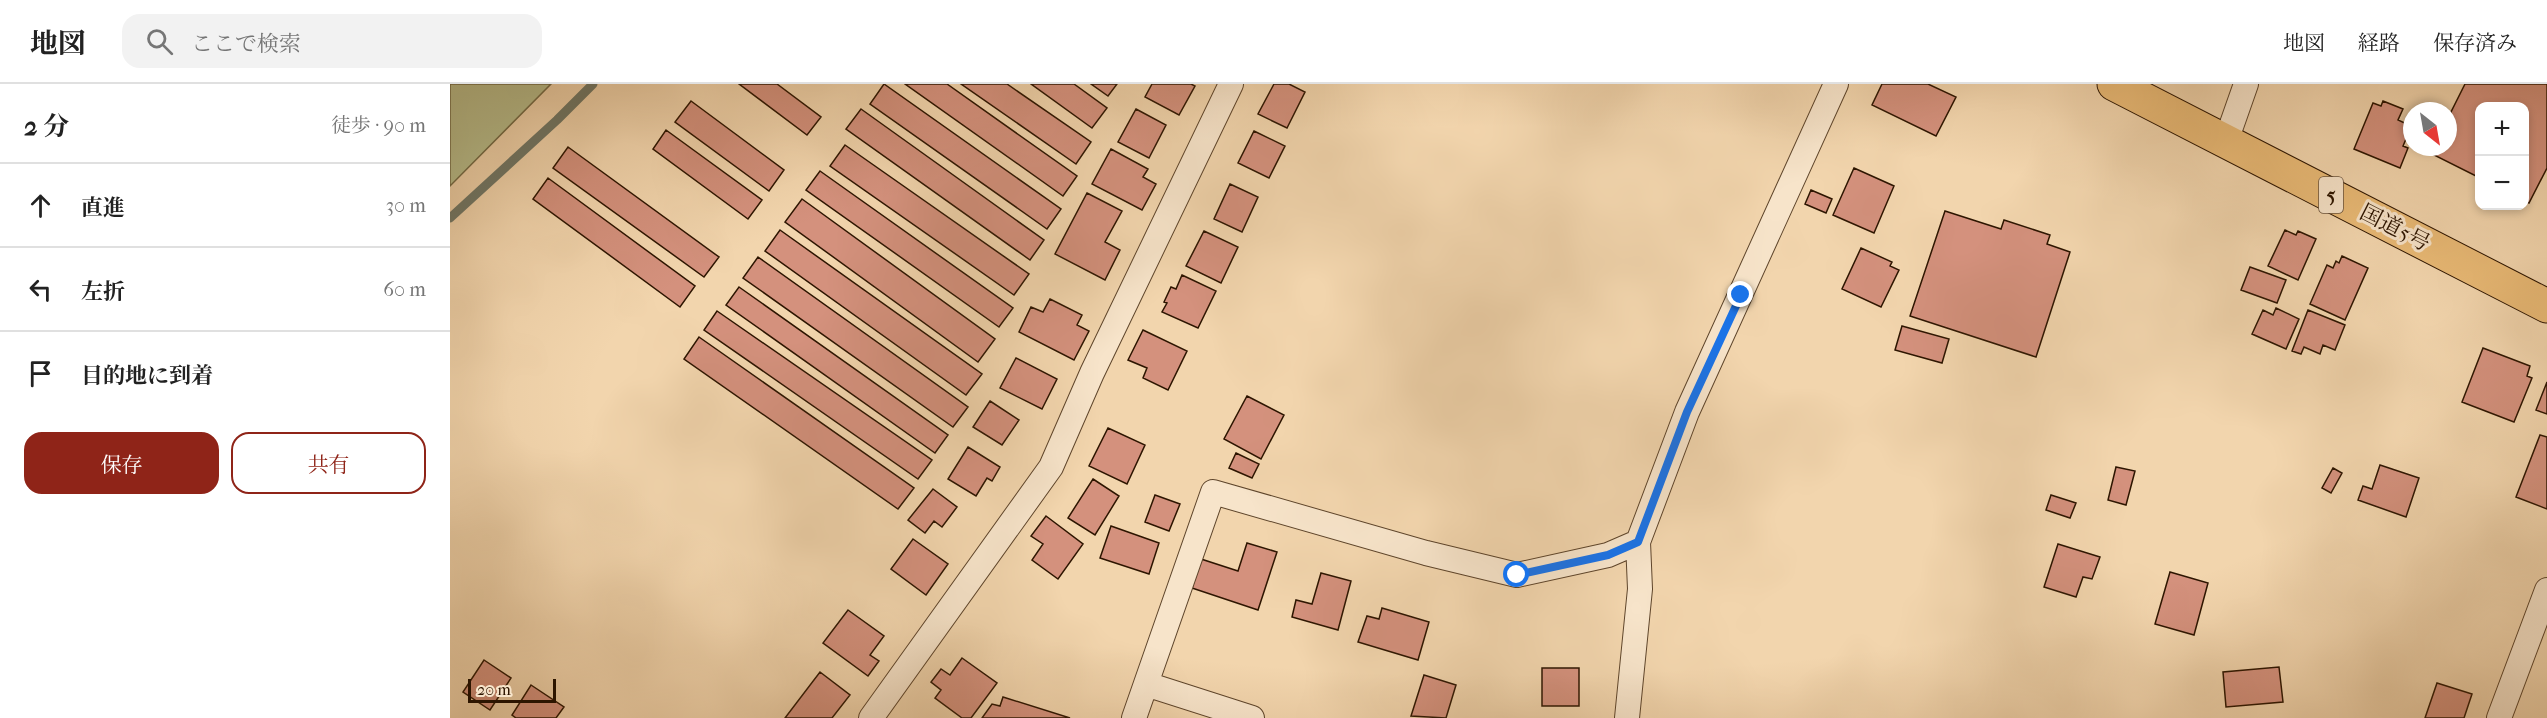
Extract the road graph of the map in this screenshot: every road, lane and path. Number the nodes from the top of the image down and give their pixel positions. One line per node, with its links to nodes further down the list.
1 (1231, 84): 10 (street)
2 (1836, 84): 7 (street)
3 (2114, 84): 5 (highway, 国道5号 / 5)
4 (2246, 84): 5 (street)
5 (2226, 141): 6 (highway, 国道5号 / 5)
6 (2547, 306)
7 (1638, 542): 9 (street); 13 (street)
8 (2547, 590): 14 (street)
9 (1146, 684): 11 (street); 12 (street)
10 (871, 718)
11 (1134, 718)
12 (1252, 718)
13 (1627, 718)
14 (2499, 718)

